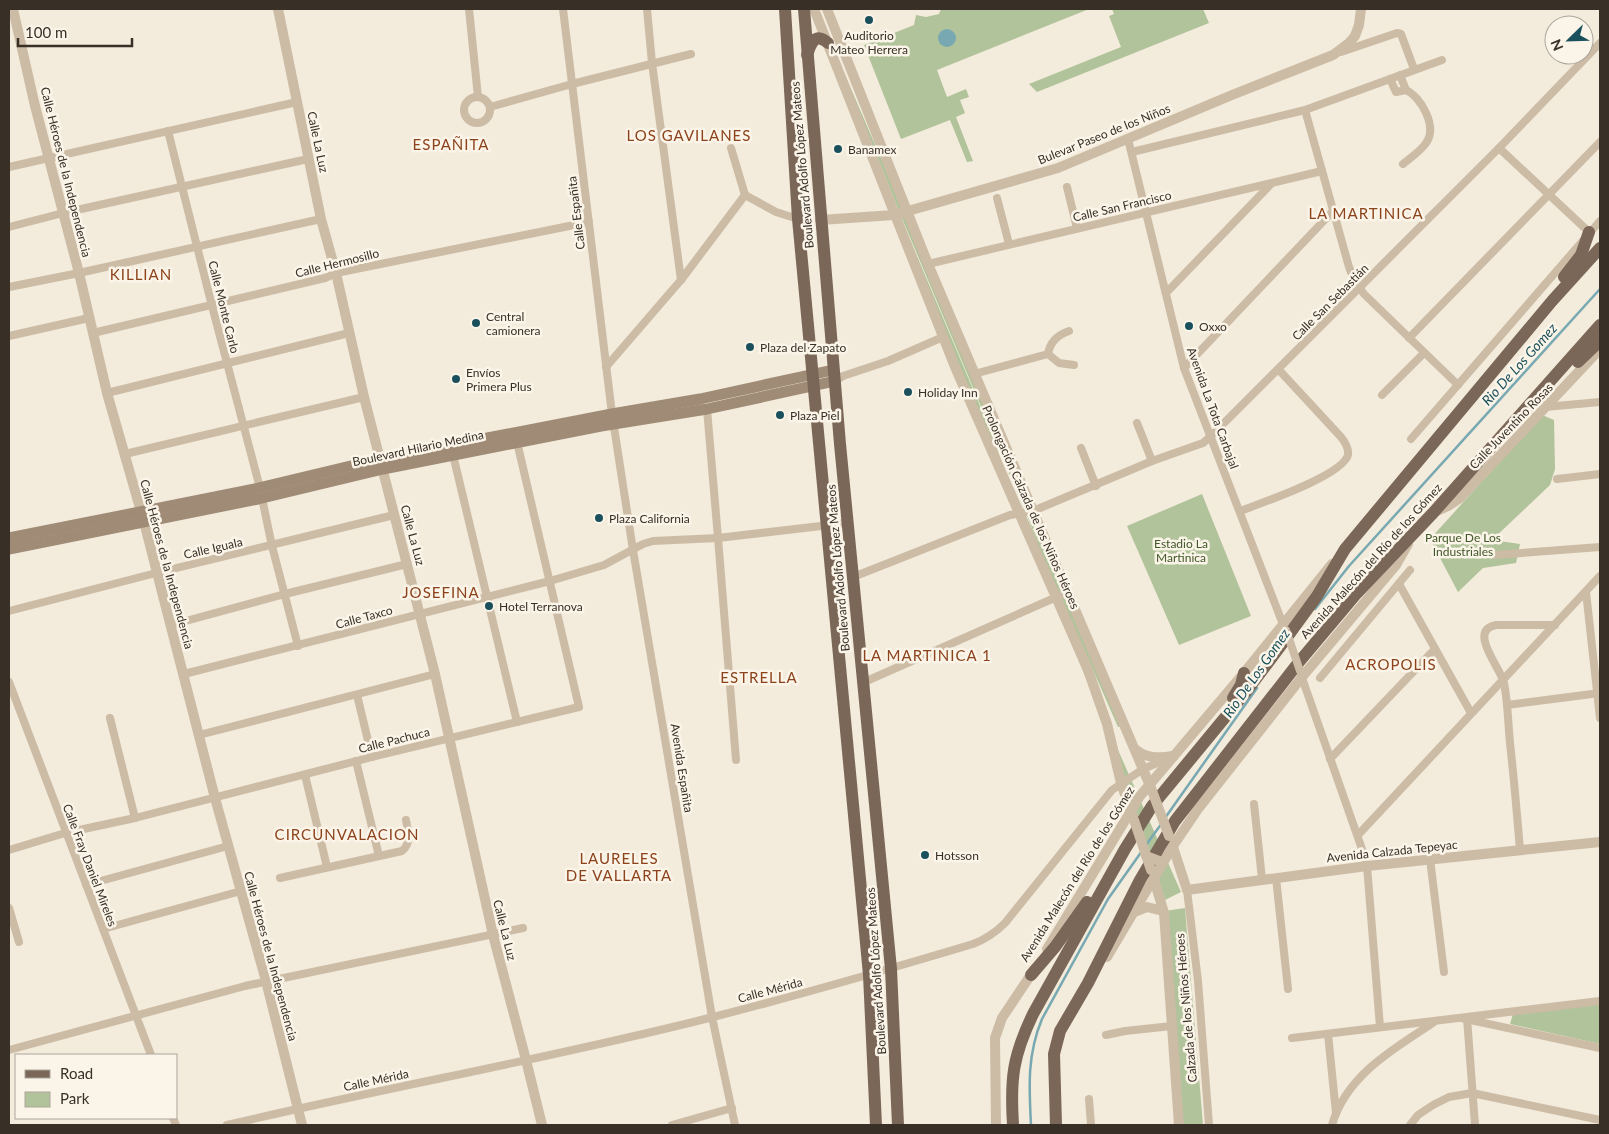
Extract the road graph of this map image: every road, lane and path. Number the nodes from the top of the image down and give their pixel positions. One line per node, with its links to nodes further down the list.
1 (13, 9): 33 (street, Calle Héroes de la Independencia)
2 (278, 9): 24 (street, Calle La Luz)
3 (469, 9): 23 (street)
4 (563, 9): 21 (street, Calle Españita)
5 (647, 9): 17 (street)
6 (785, 9): 50 (main road, Boulevard Adolfo López Mateos)
7 (804, 9): 14 (main road, Boulevard Adolfo López Mateos)
8 (814, 9): 11 (street, Prolongación Calzada de los Niños Héroes)
9 (827, 9): 45 (street, Prolongación Calzada de los Niños Héroes)
10 (1361, 9): 15 (street, Bulevar Paseo de los Niños)
11 (828, 43): 14 (main road); 48 (street, Prolongación Calzada de los Niños Héroes)
12 (1600, 43): 31 (street, Calle San Sebastián)
13 (690, 54): 17 (street)
14 (807, 55): 51 (main road, Boulevard Adolfo López Mateos)
15 (1333, 55): 18 (street); 28 (street, Bulevar Paseo de los Niños)
16 (1442, 60): 18 (street)
17 (652, 63): 21 (street); 63 (street)
18 (1414, 69): 19 (street)
19 (1400, 75): 20 (street); 22 (street)
20 (1390, 79): 22 (street); 26 (street)
21 (572, 84): 25 (street); 53 (street, Calle Españita)
22 (1406, 90): 35 (street)
23 (478, 97): 25 (street); 25 (street)
24 (297, 102): 27 (street); 34 (street, Calle La Luz)
25 (490, 107)
26 (1305, 110): 32 (street); 37 (street)
27 (168, 131): 33 (street); 40 (street, Calle Monte Carlo)
28 (1128, 140): 32 (street, Avenida La Tota Carbajal); 45 (street, Bulevar Paseo de los Niños)
29 (1600, 142): 42 (street)
30 (731, 148): 41 (street)
31 (1499, 148): 42 (street); 65 (street, Calle San Sebastián)
32 (1132, 152): 46 (street, Avenida La Tota Carbajal)
33 (49, 157): 36 (street); 47 (street, Calle Héroes de la Independencia)
34 (308, 159): 40 (street); 49 (street, Calle La Luz)
35 (1403, 164)
36 (9, 167)
37 (1322, 171): 38 (street, Calle San Francisco); 44 (street)
38 (1270, 185): 46 (street, Calle San Francisco); 66 (street)
39 (1067, 186): 55 (street)
40 (182, 187): 47 (street); 58 (street, Calle Monte Carlo)
41 (744, 195): 50 (street); 63 (street)
42 (1549, 195): 56 (street); 76 (street)
43 (997, 198): 57 (street)
44 (1333, 211): 65 (street); 84 (street)
45 (907, 212): 48 (street, Bulevar Paseo de los Niños); 60 (street, Prolongación Calzada de los Niños Héroes)
46 (1146, 212): 55 (street, Calle San Francisco); 66 (street, Avenida La Tota Carbajal)
47 (63, 213): 54 (street); 61 (street, Calle Héroes de la Independencia)
48 (894, 215): 51 (street, Bulevar Paseo de los Niños); 75 (street, Prolongación Calzada de los Niños Héroes)
49 (321, 219): 58 (street); 62 (street, Calle La Luz)
50 (798, 219): 88 (main road, Boulevard Adolfo López Mateos)
51 (820, 220): 87 (main road, Boulevard Adolfo López Mateos)
52 (1600, 221): 56 (street)
53 (589, 222): 62 (street, Calle Hermosillo); 83 (street, Calle Españita)
54 (9, 227)
55 (1077, 228): 57 (street, Calle San Francisco)
56 (1589, 232): 67 (main road); 89 (street)
57 (1009, 244): 60 (street, Calle San Francisco)
58 (198, 247): 61 (street); 68 (street, Calle Monte Carlo)
59 (1600, 248): 67 (main road, Avenida Malecón del Río de los Gómez)
60 (928, 264): 86 (street, Prolongación Calzada de los Niños Héroes)
61 (79, 273): 64 (street); 69 (street, Calle Héroes de la Independencia)
62 (336, 273): 68 (street, Calle Hermosillo); 73 (street, Calle La Luz)
63 (681, 280): 83 (street)
64 (9, 287)
65 (1359, 288): 76 (street); 85 (street, Calle San Sebastián)
66 (1166, 293): 84 (street, Avenida La Tota Carbajal)
67 (1552, 301): 126 (main road, Avenida Malecón del Río de los Gómez)
68 (212, 306): 72 (street, Calle Hermosillo); 81 (street, Calle Monte Carlo)
69 (89, 318): 72 (street, Calle Héroes de la Independencia); 74 (street)
70 (1600, 325): 96 (main road, Avenida Malecón del Río de los Gómez)
71 (1069, 331): 80 (street)
72 (93, 333): 90 (street, Calle Héroes de la Independencia)
73 (349, 333): 81 (street); 92 (street, Calle La Luz)
74 (9, 336)
75 (943, 337): 87 (street); 113 (street, Prolongación Calzada de los Niños Héroes)
76 (1409, 338): 79 (street)
77 (1600, 341): 96 (main road)
78 (1600, 349): 94 (street, Calle Juventino Rosas)
79 (1424, 353): 89 (street); 91 (street)
80 (1048, 354): 82 (street); 86 (street)
81 (227, 364): 90 (street); 99 (street, Calle Monte Carlo)
82 (1074, 365)
83 (606, 367): 97 (street, Calle Españita)
84 (1184, 368): 100 (street, Avenida La Tota Carbajal)
85 (1279, 370): 100 (street, Calle San Sebastián); 112 (street)
86 (974, 374): 114 (street, Prolongación Calzada de los Niños Héroes)
87 (837, 375): 88 (main road, Boulevard Hilario Medina); 118 (main road, Boulevard Adolfo López Mateos)
88 (812, 381): 95 (main road, Boulevard Hilario Medina); 97 (main road, Boulevard Hilario Medina); 119 (main road, Boulevard Adolfo López Mateos)
89 (1458, 385): 101 (street)
90 (107, 393): 104 (street, Calle Héroes de la Independencia)
91 (1382, 395)
92 (364, 398): 99 (street); 107 (street, Calle La Luz)
93 (1600, 402): 94 (street)
94 (1546, 408): 115 (street, Calle Juventino Rosas)
95 (706, 409): 97 (main road, Boulevard Hilario Medina); 122 (street)
96 (1524, 410): 115 (main road, Avenida Malecón del Río de los Gómez)
97 (613, 419): 102 (main road, Boulevard Hilario Medina); 107 (main road, Boulevard Hilario Medina); 127 (street, Avenida Españita)
98 (1137, 423): 106 (street)
99 (243, 426): 104 (street); 111 (street, Calle Monte Carlo)
100 (1211, 436): 106 (street, Calle San Sebastián); 112 (street, Avenida La Tota Carbajal)
101 (1411, 439)
102 (517, 442): 105 (main road, Boulevard Hilario Medina); 134 (street)
103 (1081, 448): 110 (street)
104 (125, 454): 117 (street, Calle Héroes de la Independencia)
105 (453, 456): 107 (main road, Boulevard Hilario Medina); 140 (street)
106 (1152, 461): 110 (street, Calle San Sebastián)
107 (382, 465): 111 (main road, Boulevard Hilario Medina); 116 (street, Calle La Luz)
108 (1600, 474): 109 (street)
109 (1557, 479)
110 (1096, 486): 114 (street, Calle San Sebastián)
111 (261, 493): 117 (main road, Boulevard Hilario Medina); 123 (street, Calle Monte Carlo)
112 (1240, 511): 145 (street, Avenida La Tota Carbajal)
113 (1020, 512): 114 (street); 133 (street); 139 (street, Prolongación Calzada de los Niños Héroes)
114 (1033, 512): 136 (street, Prolongación Calzada de los Niños Héroes)
115 (1433, 512): 120 (main road, Avenida Malecón del Río de los Gómez)
116 (394, 515): 123 (street, Calle Iguala); 129 (street, Calle La Luz)
117 (142, 517): 121 (main road, Boulevard Hilario Medina); 125 (main road, Boulevard Hilario Medina); 131 (street, Calle Héroes de la Independencia)
118 (847, 523): 119 (street, Calle Taxco); 133 (main road, Boulevard Adolfo López Mateos)
119 (826, 525): 122 (street, Calle Taxco); 201 (main road, Boulevard Adolfo López Mateos)
120 (1411, 536): 151 (street); 216 (main road, Avenida Malecón del Río de los Gómez)
121 (9, 538)
122 (718, 538): 127 (street, Calle Taxco); 169 (street)
123 (272, 546): 131 (street, Calle Iguala); 138 (street, Calle Monte Carlo)
124 (1600, 547): 128 (street)
125 (9, 549)
126 (1345, 549): 145 (street, Avenida Malecón del Río de los Gómez); 177 (main road, Avenida Malecón del Río de los Gómez)
127 (633, 550): 134 (street, Calle Taxco); 220 (street, Avenida Españita)
128 (1495, 555)
129 (408, 564): 138 (street); 142 (street, Calle La Luz)
130 (1410, 570): 135 (street)
131 (156, 572): 141 (street, Calle Iguala); 143 (street, Calle Héroes de la Independencia)
132 (1600, 576): 137 (street)
133 (853, 577): 155 (main road, Boulevard Adolfo López Mateos)
134 (550, 581): 140 (street, Calle Taxco); 162 (street, Calle Pachuca)
135 (1399, 584): 147 (street); 152 (street)
136 (1068, 592): 139 (street); 165 (street, Prolongación Calzada de los Niños Héroes)
137 (1586, 592): 144 (street); 156 (street)
138 (285, 594): 143 (street); 146 (street, Calle Monte Carlo)
139 (1057, 597): 155 (street); 173 (street, Prolongación Calzada de los Niños Héroes)
140 (486, 598): 142 (street, Calle Taxco); 162 (street)
141 (9, 611)
142 (420, 614): 146 (street, Calle Taxco); 150 (street, Calle La Luz)
143 (171, 625): 149 (street, Calle Héroes de la Independencia)
144 (1556, 625): 153 (street); 153 (street)
145 (1284, 627): 148 (street, Avenida Malecón del Río de los Gómez); 151 (street, Avenida La Tota Carbajal, bridge)
146 (298, 646): 149 (street, Calle Taxco)
147 (1435, 649): 159 (street); 168 (street)
148 (1244, 672): 166 (street, Avenida Malecón del Río de los Gómez); 177 (main road)
149 (184, 674): 163 (street, Calle Héroes de la Independencia)
150 (435, 674): 157 (street); 164 (street, Calle La Luz)
151 (1301, 674): 168 (street, Avenida La Tota Carbajal); 183 (street, Avenida Malecón del Río de los Gómez)
152 (1320, 678)
153 (1504, 680): 158 (street); 159 (street)
154 (9, 682): 181 (street, Calle Fray Daniel Mireles)
155 (862, 683): 200 (main road, Boulevard Adolfo López Mateos)
156 (1599, 693): 158 (street); 161 (street)
157 (357, 695): 163 (street); 167 (street)
158 (1507, 704): 188 (street)
159 (1471, 713): 182 (street)
160 (110, 718): 179 (street)
161 (1600, 718)
162 (517, 722): 164 (street, Calle Pachuca)
163 (199, 735): 175 (street, Calle Héroes de la Independencia)
164 (449, 738): 167 (street, Calle Pachuca); 209 (street, Calle La Luz)
165 (1135, 748): 166 (street); 171 (street, Prolongación Calzada de los Niños Héroes)
166 (1174, 756): 171 (street, Calle Mérida); 174 (street, Avenida Malecón del Río de los Gómez)
167 (372, 757): 170 (street, Calle Pachuca)
168 (1330, 759): 182 (street, Avenida La Tota Carbajal)
169 (736, 760)
170 (356, 761): 172 (street, Calle Pachuca); 189 (street)
171 (1143, 770): 173 (street, Calle Mérida); 174 (street, Prolongación Calzada de los Niños Héroes)
172 (305, 774): 175 (street, Calle Pachuca); 194 (street)
173 (1121, 783): 178 (street, Prolongación Calzada de los Niños Héroes); 211 (street, Calle Mérida)
174 (1150, 786): 178 (street, Avenida Malecón del Río de los Gómez); 183 (street, Prolongación Calzada de los Niños Héroes, bridge)
175 (215, 798): 179 (street, Calle Pachuca); 185 (street, Calle Héroes de la Independencia)
176 (1254, 804): 198 (street)
177 (1152, 806): 186 (main road, Avenida Malecón del Río de los Gómez)
178 (1130, 810): 190 (street, Prolongación Calzada de los Niños Héroes, bridge); 214 (street, Avenida Malecón del Río de los Gómez)
179 (135, 818): 181 (street, Calle Pachuca)
180 (406, 820): 189 (street)
181 (65, 833): 187 (street, Calle Pachuca); 199 (street, Calle Fray Daniel Mireles)
182 (1358, 835): 193 (street, Avenida La Tota Carbajal)
183 (1171, 841): 192 (street, Avenida Malecón del Río de los Gómez); 202 (street, Prolongación Calzada de los Niños Héroes)
184 (1600, 842): 188 (street, Avenida Calzada Tepeyac)
185 (228, 846): 199 (street); 203 (street, Calle Héroes de la Independencia)
186 (1125, 849): 214 (main road); 246 (main road, Avenida Malecón del Río de los Gómez)
187 (9, 850)
188 (1520, 850): 191 (street, Avenida Calzada Tepeyac)
189 (379, 856): 194 (street)
190 (1146, 856): 192 (street, bridge); 195 (street, Prolongación Calzada de los Niños Héroes, bridge)
191 (1430, 859): 193 (street, Avenida Calzada Tepeyac); 212 (street)
192 (1162, 861): 195 (street, Avenida Malecón del Río de los Gómez)
193 (1367, 866): 197 (street, Avenida Calzada Tepeyac); 224 (street, Avenida La Tota Carbajal)
194 (327, 867): 196 (street)
195 (1152, 875): 205 (street, Prolongación Calzada de los Niños Héroes); 206 (street, Avenida Malecón del Río de los Gómez)
196 (280, 878)
197 (1276, 878): 198 (street, Avenida Calzada Tepeyac); 217 (street)
198 (1262, 879): 202 (street, Avenida Calzada Tepeyac)
199 (86, 885): 208 (street, Calle Fray Daniel Mireles)
200 (883, 885): 201 (main road); 211 (main road, Boulevard Adolfo López Mateos)
201 (860, 887): 213 (main road, Boulevard Adolfo López Mateos)
202 (1187, 890): 250 (street, Calzada de los Niños Héroes)
203 (241, 891): 208 (street); 215 (street, Calle Héroes de la Independencia)
204 (9, 908): 210 (street)
205 (1163, 910): 206 (street); 223 (street, Calzada de los Niños Héroes)
206 (1133, 913): 216 (street, Avenida Malecón del Río de los Gómez)
207 (523, 928): 209 (street)
208 (103, 929): 219 (street, Calle Fray Daniel Mireles)
209 (493, 935): 215 (street); 231 (street, Calle La Luz)
210 (19, 942)
211 (891, 969): 213 (street, Calle Mérida); 244 (main road, Boulevard Adolfo López Mateos)
212 (1444, 972)
213 (869, 975): 220 (street, Calle Mérida); 243 (main road, Boulevard Adolfo López Mateos)
214 (1031, 976): 245 (street, Avenida Malecón del Río de los Gómez)
215 (266, 981): 219 (street); 235 (street, Calle Héroes de la Independencia)
216 (1088, 983): 247 (main road, Avenida Malecón del Río de los Gómez)
217 (1288, 989)
218 (1600, 1001): 221 (street)
219 (136, 1015): 229 (street); 230 (street, Calle Fray Daniel Mireles)
220 (712, 1017): 231 (street, Calle Mérida); 234 (street, Avenida Españita)
221 (1465, 1018): 222 (street); 228 (street); 232 (street)
222 (1435, 1022): 224 (street); 236 (street)
223 (1172, 1026): 226 (street); 249 (street, Calzada de los Niños Héroes)
224 (1380, 1027): 225 (street)
225 (1328, 1034): 227 (street); 236 (street)
226 (1106, 1035)
227 (1292, 1038)
228 (1600, 1048)
229 (9, 1050)
230 (151, 1054)
231 (526, 1060): 235 (street, Calle Mérida); 240 (street, Calle La Luz)
232 (1472, 1093): 237 (street); 252 (street); 253 (street)
233 (1089, 1099): 248 (street)
234 (732, 1108): 241 (street); 242 (street, Avenida Españita)
235 (298, 1109): 238 (street, Calle Mérida); 239 (street, Calle Héroes de la Independencia)
236 (1336, 1113): 251 (street)
237 (1600, 1120)
238 (227, 1125)
239 (302, 1125)
240 (542, 1125)
241 (672, 1125)
242 (735, 1125)
243 (876, 1125)
244 (898, 1125)
245 (996, 1125)
246 (1013, 1125)
247 (1056, 1125)
248 (1091, 1125)
249 (1179, 1125)
250 (1208, 1125)
251 (1332, 1125)
252 (1410, 1125)
253 (1475, 1125)

